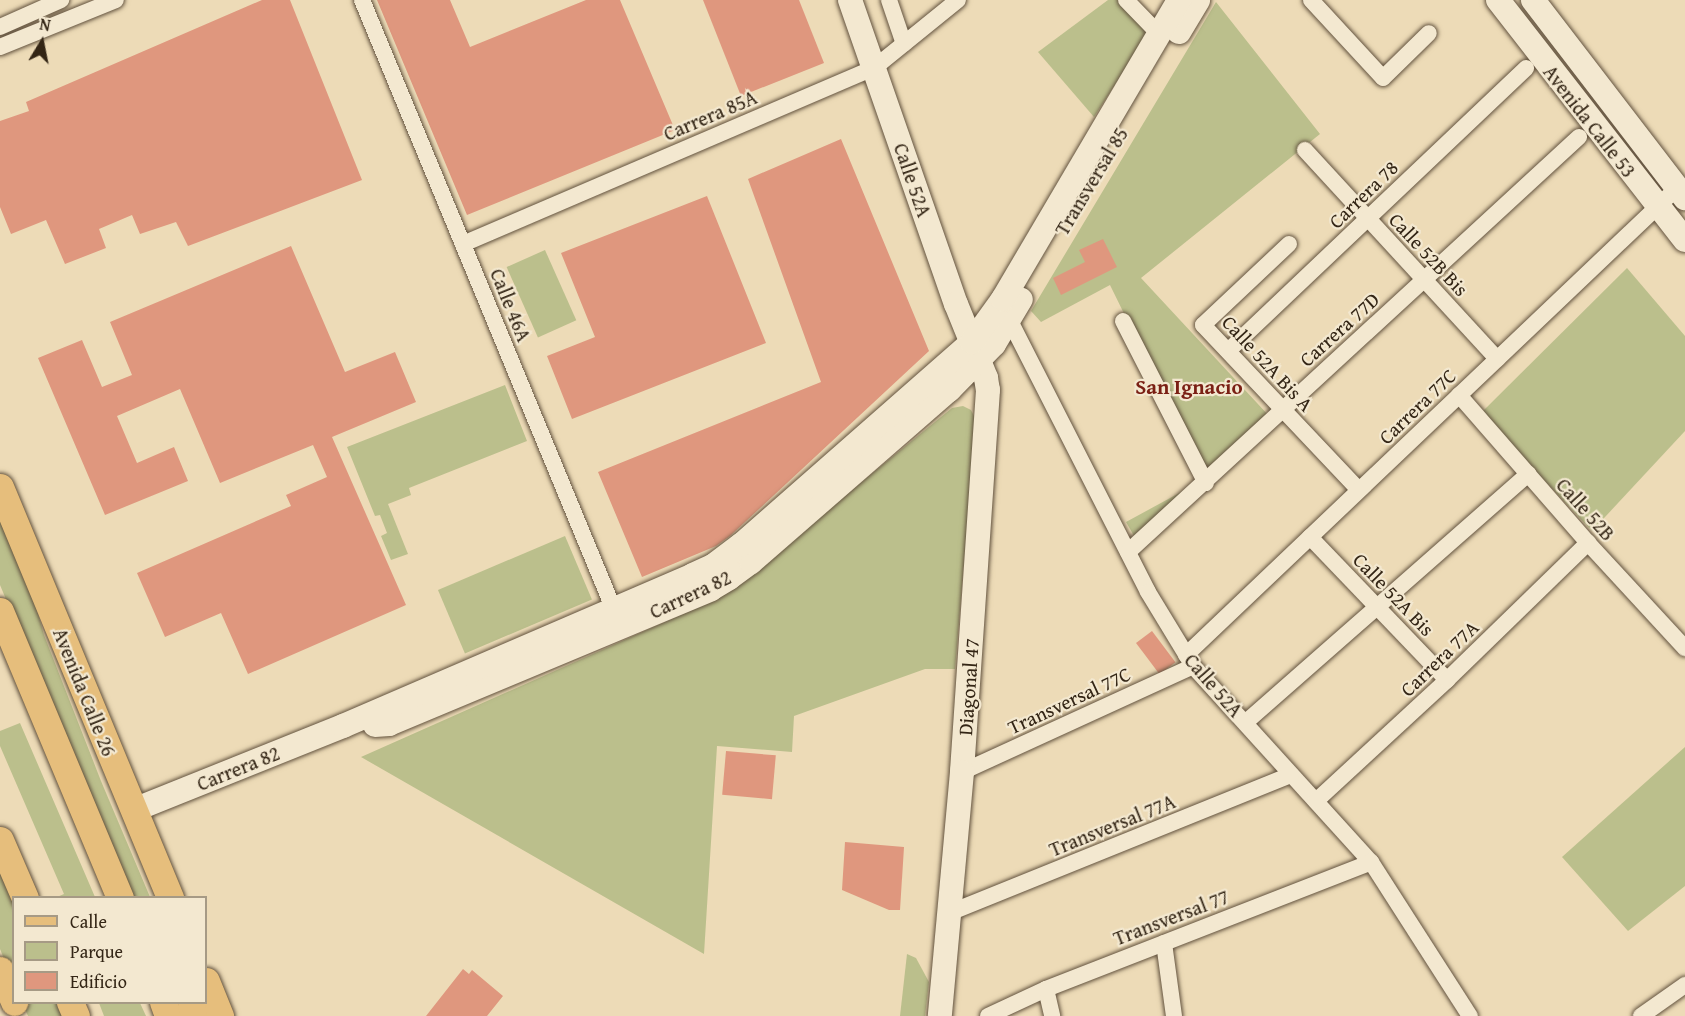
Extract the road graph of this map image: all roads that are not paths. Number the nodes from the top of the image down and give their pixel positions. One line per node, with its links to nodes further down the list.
1 (62, 0): 13 (street)
2 (117, 0): 18 (street)
3 (362, 0): 27 (street, Calle 46A)
4 (850, 0): 19 (street, Calle 52A)
5 (889, 0): 17 (street)
6 (958, 0): 17 (street, Carrera 85A)
7 (1126, 0): 16 (street)
8 (1179, 0): 16 (street, Transversal 85)
9 (1198, 0): 30 (street, Transversal 85)
10 (1311, 0): 15 (street)
11 (1498, 0): 14 (street, Avenida Calle 53)
12 (1541, 3): 14 (street); 23 (street, Avenida Calle 53)
13 (0, 27)
14 (1518, 27): 24 (street, Avenida Calle 53)
15 (1429, 33)
16 (1159, 34): 32 (street, Transversal 85)
17 (904, 44): 19 (street, Carrera 85A)
18 (0, 47)
19 (874, 68): 27 (street, Carrera 85A); 32 (street, Calle 52A)
20 (1526, 68): 25 (street, Carrera 78)
21 (1579, 137): 29 (street, Carrera 77D)
22 (1305, 150): 25 (street, Calle 52B Bis)
23 (1681, 193): 24 (street, Carrera 77C)
24 (1658, 206): 26 (street, Avenida Calle 53); 34 (street, Carrera 77C)
25 (1368, 218): 29 (street, Calle 52B Bis); 33 (street, Carrera 78)
26 (1685, 240)
27 (463, 243): 46 (street, Calle 46A)
28 (1289, 244): 33 (street, Calle 52A Bis A)
29 (1424, 280): 34 (street, Calle 52B Bis); 36 (street, Carrera 77D)
30 (1010, 319): 32 (street, Transversal 85); 43 (street, Calle 52A)
31 (1123, 321): 38 (street)
32 (976, 351): 46 (street, Carrera 82); 51 (street, Diagonal 47)
33 (1228, 351): 36 (street, Calle 52A Bis A)
34 (1497, 359): 35 (street, Carrera 77C)
35 (1459, 395): 37 (street, Calle 52B); 40 (street, Carrera 77C)
36 (1282, 409): 38 (street, Carrera 77D); 40 (street, Calle 52A Bis A)
37 (1528, 474): 42 (street, Calle 52B); 44 (street)
38 (1206, 483): 43 (street, Carrera 77D)
39 (0, 487): 54 (main road, Avenida Calle 26)
40 (1359, 490): 41 (street, Carrera 77C)
41 (1310, 537): 44 (street, Calle 52A Bis); 48 (street, Carrera 77C)
42 (1588, 543): 47 (street, Calle 52B); 49 (street, Carrera 77A)
43 (1128, 552): 48 (street, Calle 52A)
44 (1377, 607): 49 (street, Calle 52A Bis); 50 (street)
45 (0, 611): 58 (main road)
46 (617, 617): 54 (street, Carrera 82)
47 (1685, 648)
48 (1190, 660): 50 (street, Calle 52A); 51 (street, Transversal 77C)
49 (1447, 680): 53 (street, Carrera 77A)
50 (1246, 722): 52 (street, Calle 52A)
51 (962, 772): 60 (street, Diagonal 47)
52 (1291, 775): 53 (street, Calle 52A); 60 (street, Transversal 77A)
53 (1316, 801): 56 (street, Calle 52A)
54 (134, 810): 59 (main road, Avenida Calle 26)
55 (1, 842): 57 (main road)
56 (1371, 862): 61 (street, Transversal 77); 72 (street, Calle 52A)
57 (25, 896)
58 (120, 896)
59 (169, 896)
60 (950, 913): 68 (street, Diagonal 47)
61 (1164, 943): 65 (street, Transversal 77); 71 (street)
62 (0, 970): 66 (main road)
63 (207, 984): 67 (main road)
64 (1685, 985): 73 (street)
65 (1046, 989): 69 (street, Transversal 77); 70 (street)
66 (12, 997)
67 (220, 1016)
68 (940, 1016)
69 (988, 1016)
70 (1052, 1016)
71 (1174, 1016)
72 (1470, 1016)
73 (1641, 1016)

